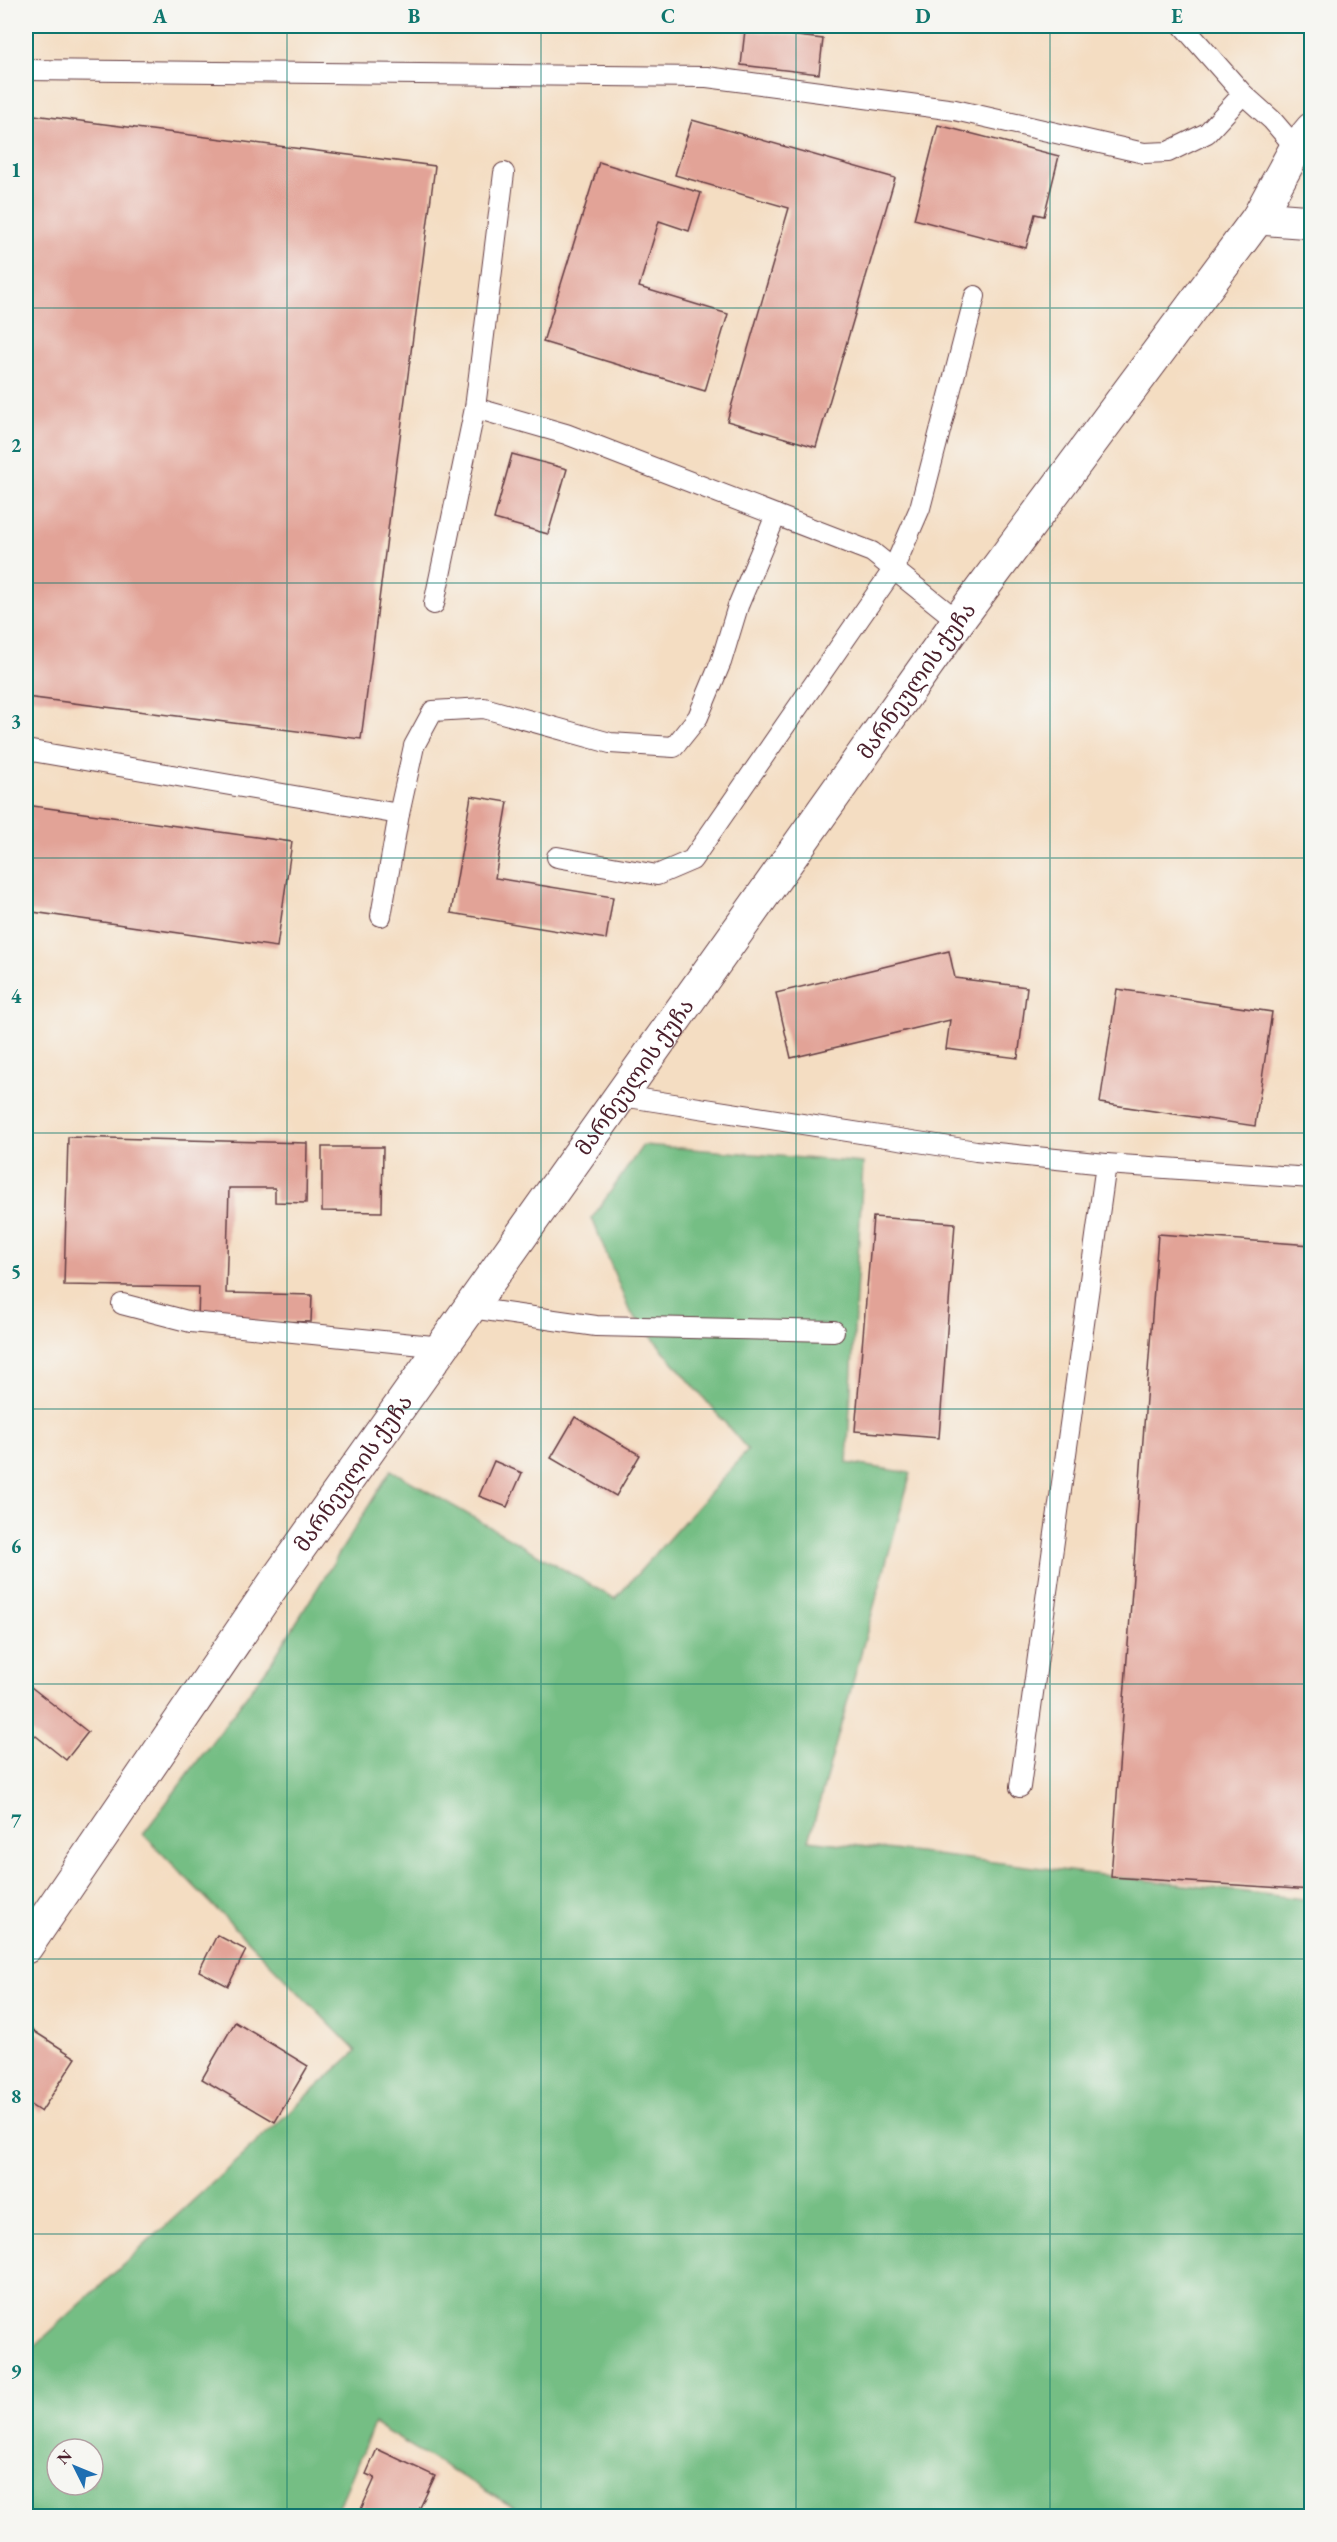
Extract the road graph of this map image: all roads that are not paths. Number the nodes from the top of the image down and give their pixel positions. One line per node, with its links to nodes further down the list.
1 (1183, 26): 3 (lane)
2 (26, 70): 3 (lane)
3 (1243, 94): 4 (lane)
4 (1304, 139): 6 (street, მარნეულის ქუჩა)
5 (504, 173): 9 (lane)
6 (1258, 218): 7 (street); 13 (street, მარნეულის ქუჩა)
7 (1311, 222)
8 (975, 296): 11 (lane)
9 (475, 408): 10 (lane); 12 (lane)
10 (776, 515): 11 (lane); 15 (lane)
11 (893, 570): 13 (lane); 16 (lane)
12 (434, 604)
13 (958, 621): 18 (street, მარნეულის ქუჩა)
14 (26, 750): 15 (lane)
15 (399, 813): 17 (lane)
16 (557, 857)
17 (381, 916)
18 (622, 1096): 19 (lane); 22 (street, მარნეულის ქუჩა)
19 (1106, 1164): 20 (lane); 25 (lane)
20 (1311, 1178)
21 (122, 1304): 24 (lane)
22 (471, 1308): 23 (lane); 24 (street, მარნეულის ქუჩა)
23 (834, 1331)
24 (443, 1347): 26 (street, მარნეულის ქუჩა)
25 (1020, 1787)
26 (26, 1947)

